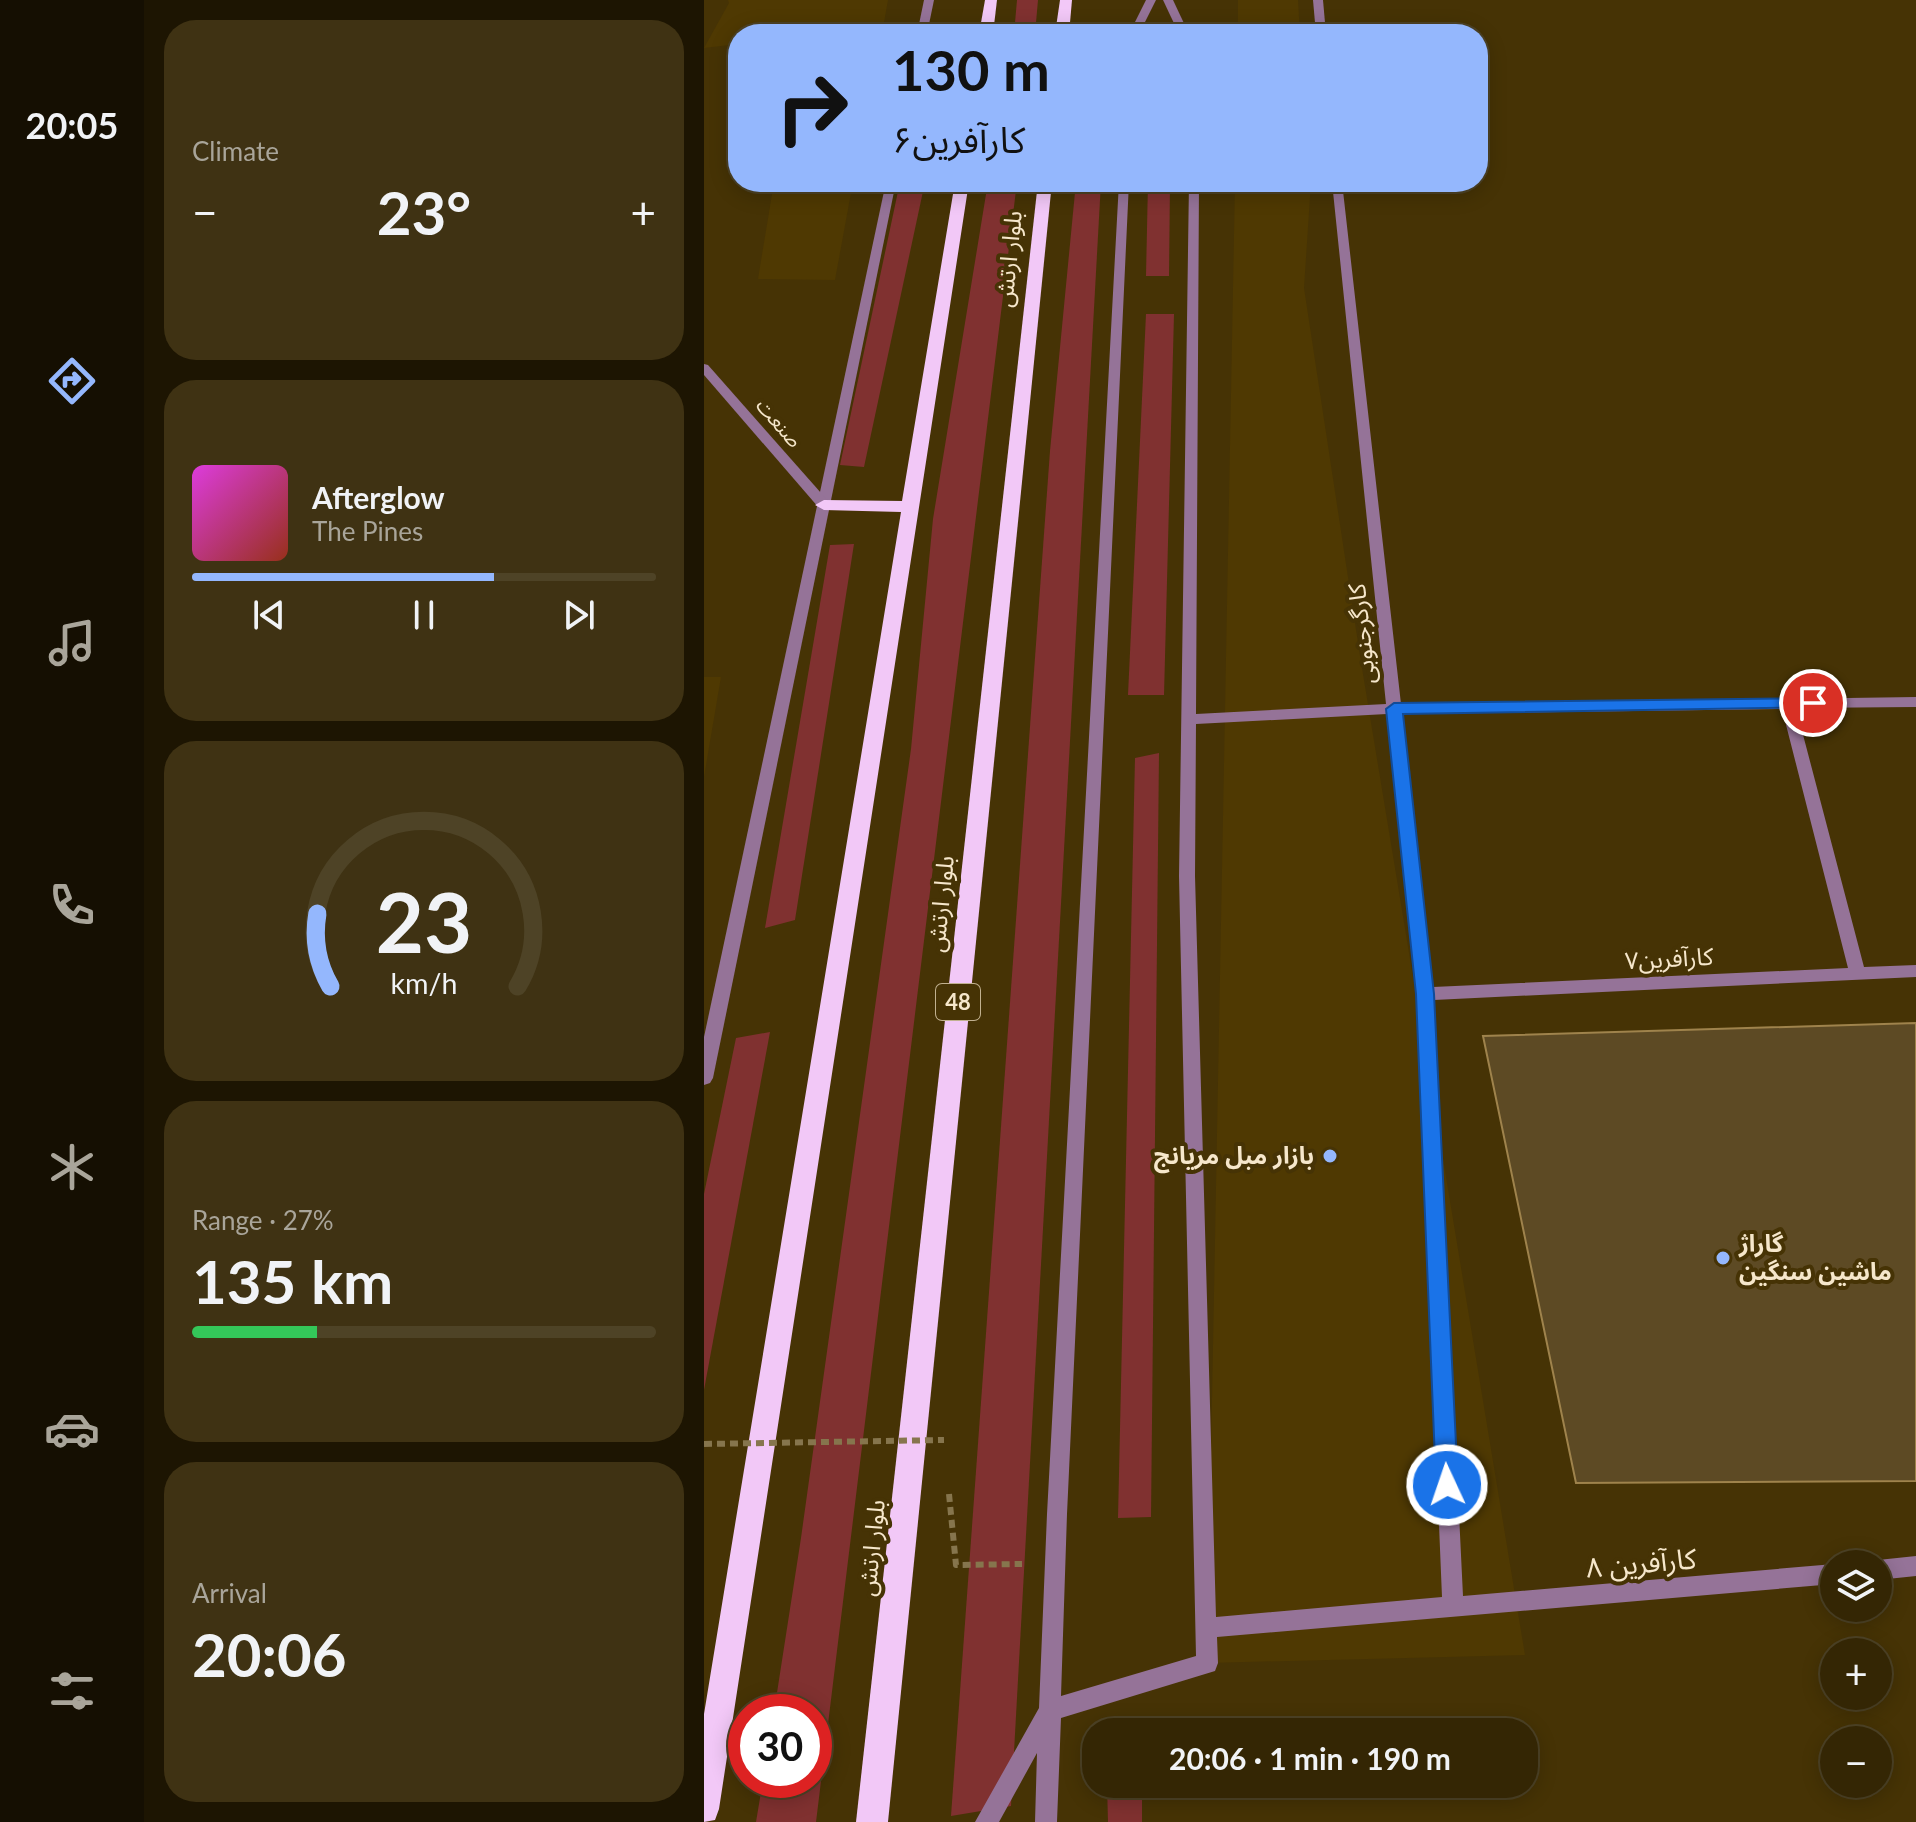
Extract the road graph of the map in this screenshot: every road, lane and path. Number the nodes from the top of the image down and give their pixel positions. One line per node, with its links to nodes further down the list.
1 (929, 0): 7 (street)
2 (991, 0): 8 (highway)
3 (1066, 0): 9 (highway)
4 (1151, 0): 10 (street)
5 (1168, 0): 11 (street)
6 (1318, 0): 12 (street)
7 (924, 24)
8 (987, 24)
9 (1063, 24)
10 (1139, 24)
11 (1179, 24)
12 (1320, 24)
13 (889, 192): 20 (street)
14 (960, 192): 21 (highway)
15 (1044, 192): 41 (highway, بلوار ارتش / 48)
16 (1124, 192): 33 (street)
17 (1194, 192): 25 (street)
18 (1338, 192): 24 (street, کارگرجنوبی)
19 (704, 368): 20 (street, صنعت)
20 (824, 505): 21 (highway); 29 (street)
21 (909, 507): 40 (highway)
22 (1916, 702): 23 (street)
23 (1788, 704): 24 (street); 27 (street)
24 (1394, 709): 25 (street); 28 (street, کارگرجنوبی)
25 (1188, 719): 38 (street)
26 (1916, 971): 27 (street, کارآفرین۷)
27 (1858, 974): 28 (street, کارآفرین۷)
28 (1425, 994): 37 (street, کارگرجنوبی)
29 (704, 1078)
30 (704, 1444): 31 (path, bridge)
31 (946, 1455)
32 (949, 1487): 33 (path)
33 (1055, 1564): 39 (street)
34 (1916, 1566): 35 (street)
35 (1892, 1569)
36 (1820, 1575): 37 (street, کارآفرین ۸)
37 (1453, 1608): 38 (street, کارآفرین ۸)
38 (1206, 1628): 39 (street)
39 (1050, 1710): 42 (street); 43 (street)
40 (704, 1809)
41 (872, 1822)
42 (986, 1822)
43 (1046, 1822)

